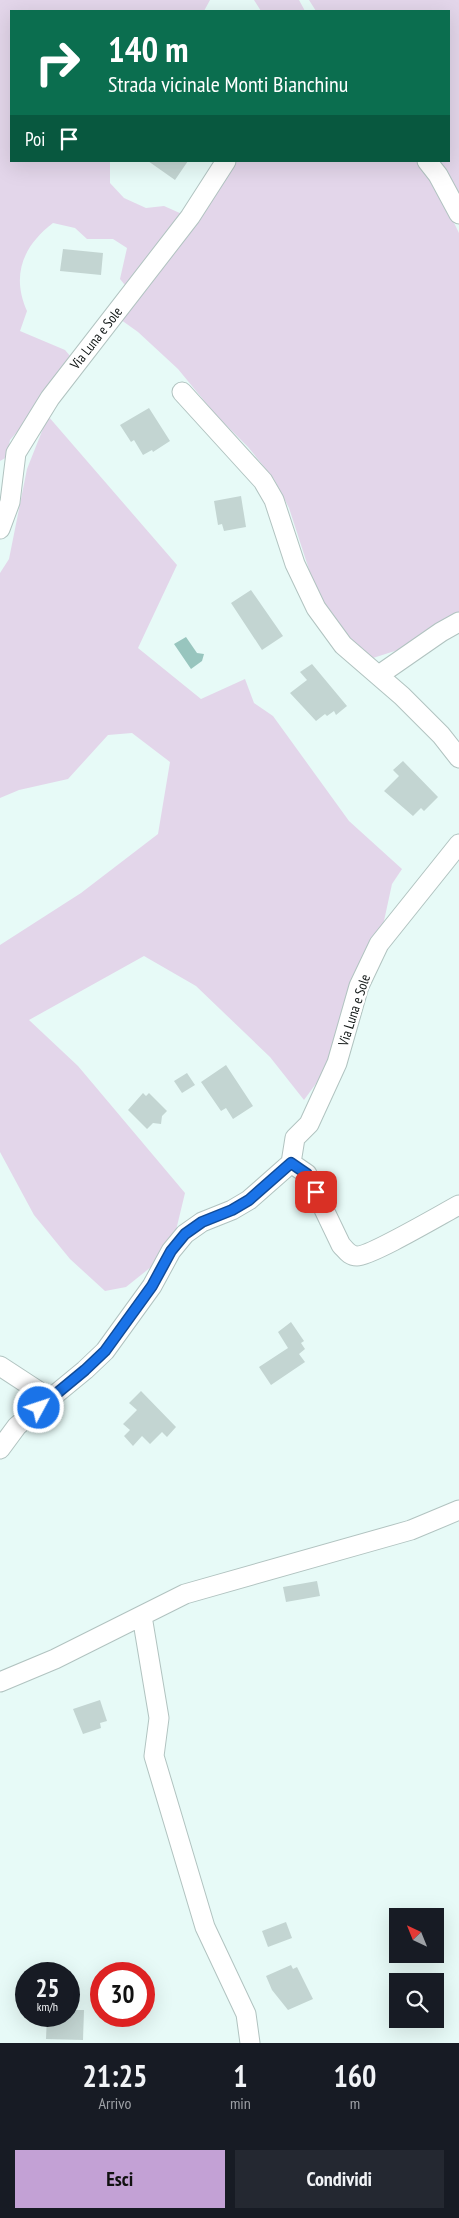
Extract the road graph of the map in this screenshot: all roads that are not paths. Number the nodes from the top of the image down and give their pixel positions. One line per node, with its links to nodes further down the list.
1 (225, 162): 5 (street, Via Luna e Sole)
2 (428, 162): 3 (street)
3 (459, 214)
4 (182, 392): 7 (street)
5 (0, 529)
6 (459, 622): 7 (street)
7 (380, 675): 8 (street)
8 (459, 758)
9 (459, 844): 10 (street, Via Luna e Sole)
10 (291, 1163): 11 (street); 13 (street)
11 (459, 1204)
12 (0, 1366): 13 (street)
13 (49, 1398): 14 (street)
14 (0, 1449)
15 (459, 1510): 16 (street)
16 (142, 1616): 17 (street); 18 (street)
17 (0, 1682)
18 (250, 2043)

